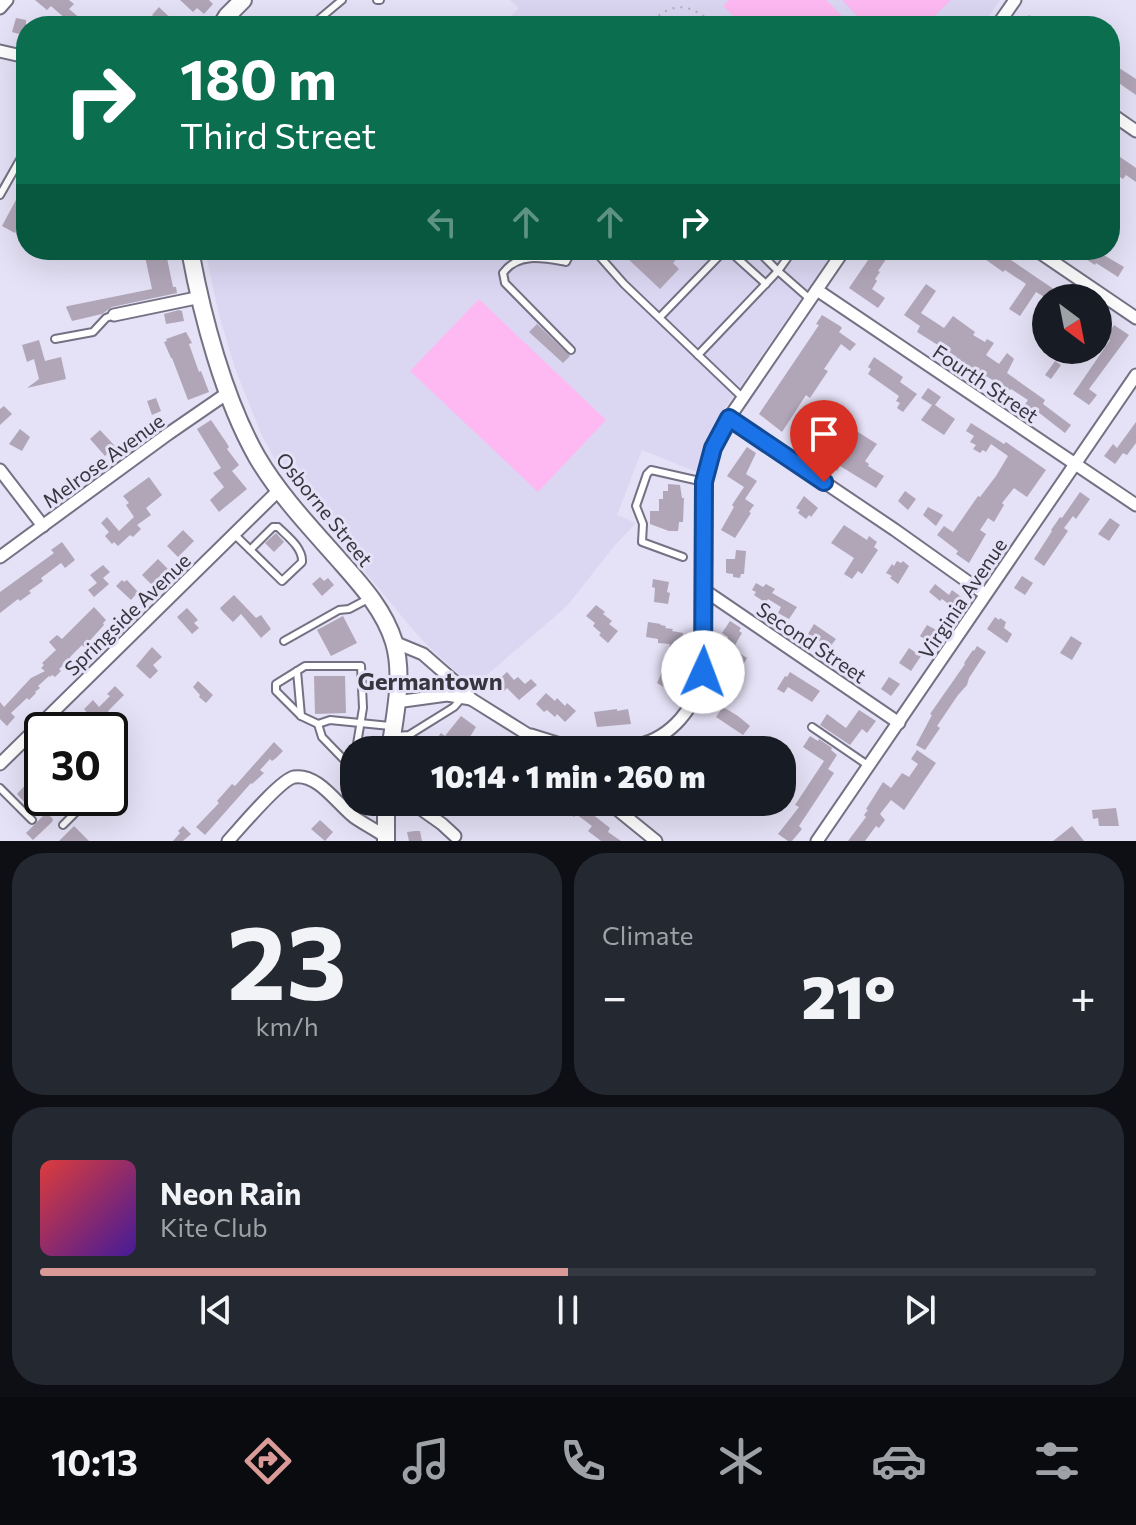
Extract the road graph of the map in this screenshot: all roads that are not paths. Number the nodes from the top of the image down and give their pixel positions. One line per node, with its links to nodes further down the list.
1 (7, 0): 3 (street)
2 (342, 0): 4 (lane)
3 (0, 8)
4 (323, 16)
5 (16, 167): 6 (lane)
6 (0, 195)
7 (192, 260): 19 (main road, Osborne Street)
8 (518, 260): 24 (lane)
9 (601, 260): 21 (lane)
10 (715, 260): 21 (lane)
11 (739, 260): 17 (lane)
12 (767, 260): 16 (lane)
13 (786, 260): 16 (lane)
14 (837, 260): 18 (street)
15 (1051, 260): 22 (street)
16 (778, 271): 17 (lane); 18 (lane)
17 (766, 284): 25 (lane)
18 (814, 295): 28 (street); 30 (street, Fourth Street)
19 (201, 297): 20 (street); 27 (main road, Osborne Street)
20 (114, 315): 23 (lane)
21 (660, 317): 25 (lane)
22 (1136, 318)
23 (55, 339)
24 (571, 350)
25 (698, 355): 28 (lane)
26 (1136, 375): 30 (street, Virginia Avenue)
27 (229, 392): 33 (main road, Osborne Street); 35 (street, Melrose Avenue)
28 (742, 397): 29 (street)
29 (729, 418): 32 (street); 41 (street)
30 (1074, 464): 34 (street, Fourth Street); 41 (street, Virginia Avenue)
31 (0, 470): 35 (street)
32 (704, 482): 39 (lane); 40 (street)
33 (279, 490): 36 (street, Springside Avenue); 42 (main road, Osborne Street)
34 (1136, 505)
35 (43, 526): 38 (street, Melrose Avenue)
36 (234, 534): 37 (lane); 48 (street, Springside Avenue)
37 (250, 550): 37 (lane)
38 (0, 557)
39 (683, 557)
40 (704, 590): 51 (street, Second Street); 61 (street)
41 (985, 594): 51 (street, Virginia Avenue)
42 (374, 602): 43 (lane); 44 (main road, Osborne Street)
43 (284, 641)
44 (394, 642): 46 (street); 47 (main road, Osborne Street)
45 (297, 671): 49 (lane); 49 (lane); 50 (lane)
46 (467, 698): 47 (street); 54 (street); 58 (lane)
47 (396, 702): 57 (main road, Osborne Street)
48 (53, 712)
49 (301, 716): 52 (lane)
50 (361, 723): 52 (lane); 55 (lane); 56 (lane)
51 (899, 723): 65 (street, Virginia Avenue)
52 (318, 724): 63 (lane)
53 (812, 727): 65 (lane)
54 (527, 734): 59 (street); 60 (street)
55 (359, 736)
56 (388, 736)
57 (392, 736)
58 (403, 736)
59 (529, 736)
60 (534, 736)
61 (659, 736)
62 (24, 740): 64 (street, Springside Avenue)
63 (340, 756)
64 (0, 764)
65 (869, 766): 77 (street, Virginia Avenue)
66 (0, 788): 71 (lane)
67 (72, 816): 72 (lane)
68 (386, 816): 74 (main road)
69 (430, 816): 73 (street)
70 (625, 816): 76 (street)
71 (32, 820)
72 (63, 825)
73 (455, 836)
74 (386, 839): 75 (street)
75 (228, 841)
76 (656, 841)
77 (817, 841)

